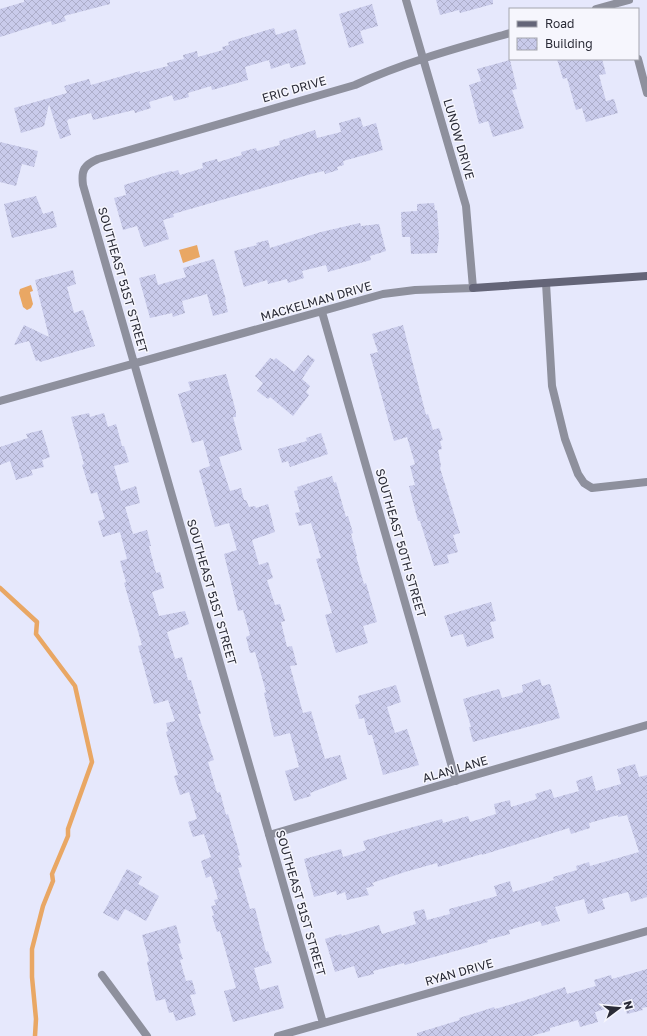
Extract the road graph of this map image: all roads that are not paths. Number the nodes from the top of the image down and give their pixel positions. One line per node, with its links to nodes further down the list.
1 (406, 0): 5 (street, LUNOW DRIVE)
2 (625, 4): 3 (street)
3 (602, 8)
4 (509, 33): 5 (street, ERIC DRIVE)
5 (422, 57): 8 (street, ERIC DRIVE); 11 (street, LUNOW DRIVE)
6 (638, 60): 7 (street)
7 (647, 93)
8 (84, 166): 13 (street, SOUTHEAST 51ST STREET)
9 (647, 276): 10 (street, MACKELMAN DRIVE)
10 (546, 283): 11 (street, MACKELMAN DRIVE); 15 (street)
11 (473, 288): 12 (street, MACKELMAN DRIVE)
12 (322, 312): 13 (street, MACKELMAN DRIVE); 17 (street, SOUTHEAST 50TH STREET)
13 (135, 364): 14 (street, MACKELMAN DRIVE); 18 (street, SOUTHEAST 51ST STREET)
14 (0, 402)
15 (647, 482)
16 (647, 725): 17 (street, ALAN LANE)
17 (456, 781): 18 (street, ALAN LANE)
18 (269, 835): 21 (street, SOUTHEAST 51ST STREET)
19 (647, 931): 21 (street, RYAN DRIVE)
20 (102, 975): 22 (street)
21 (323, 1023): 23 (street, RYAN DRIVE)
22 (148, 1036)
23 (278, 1036)

